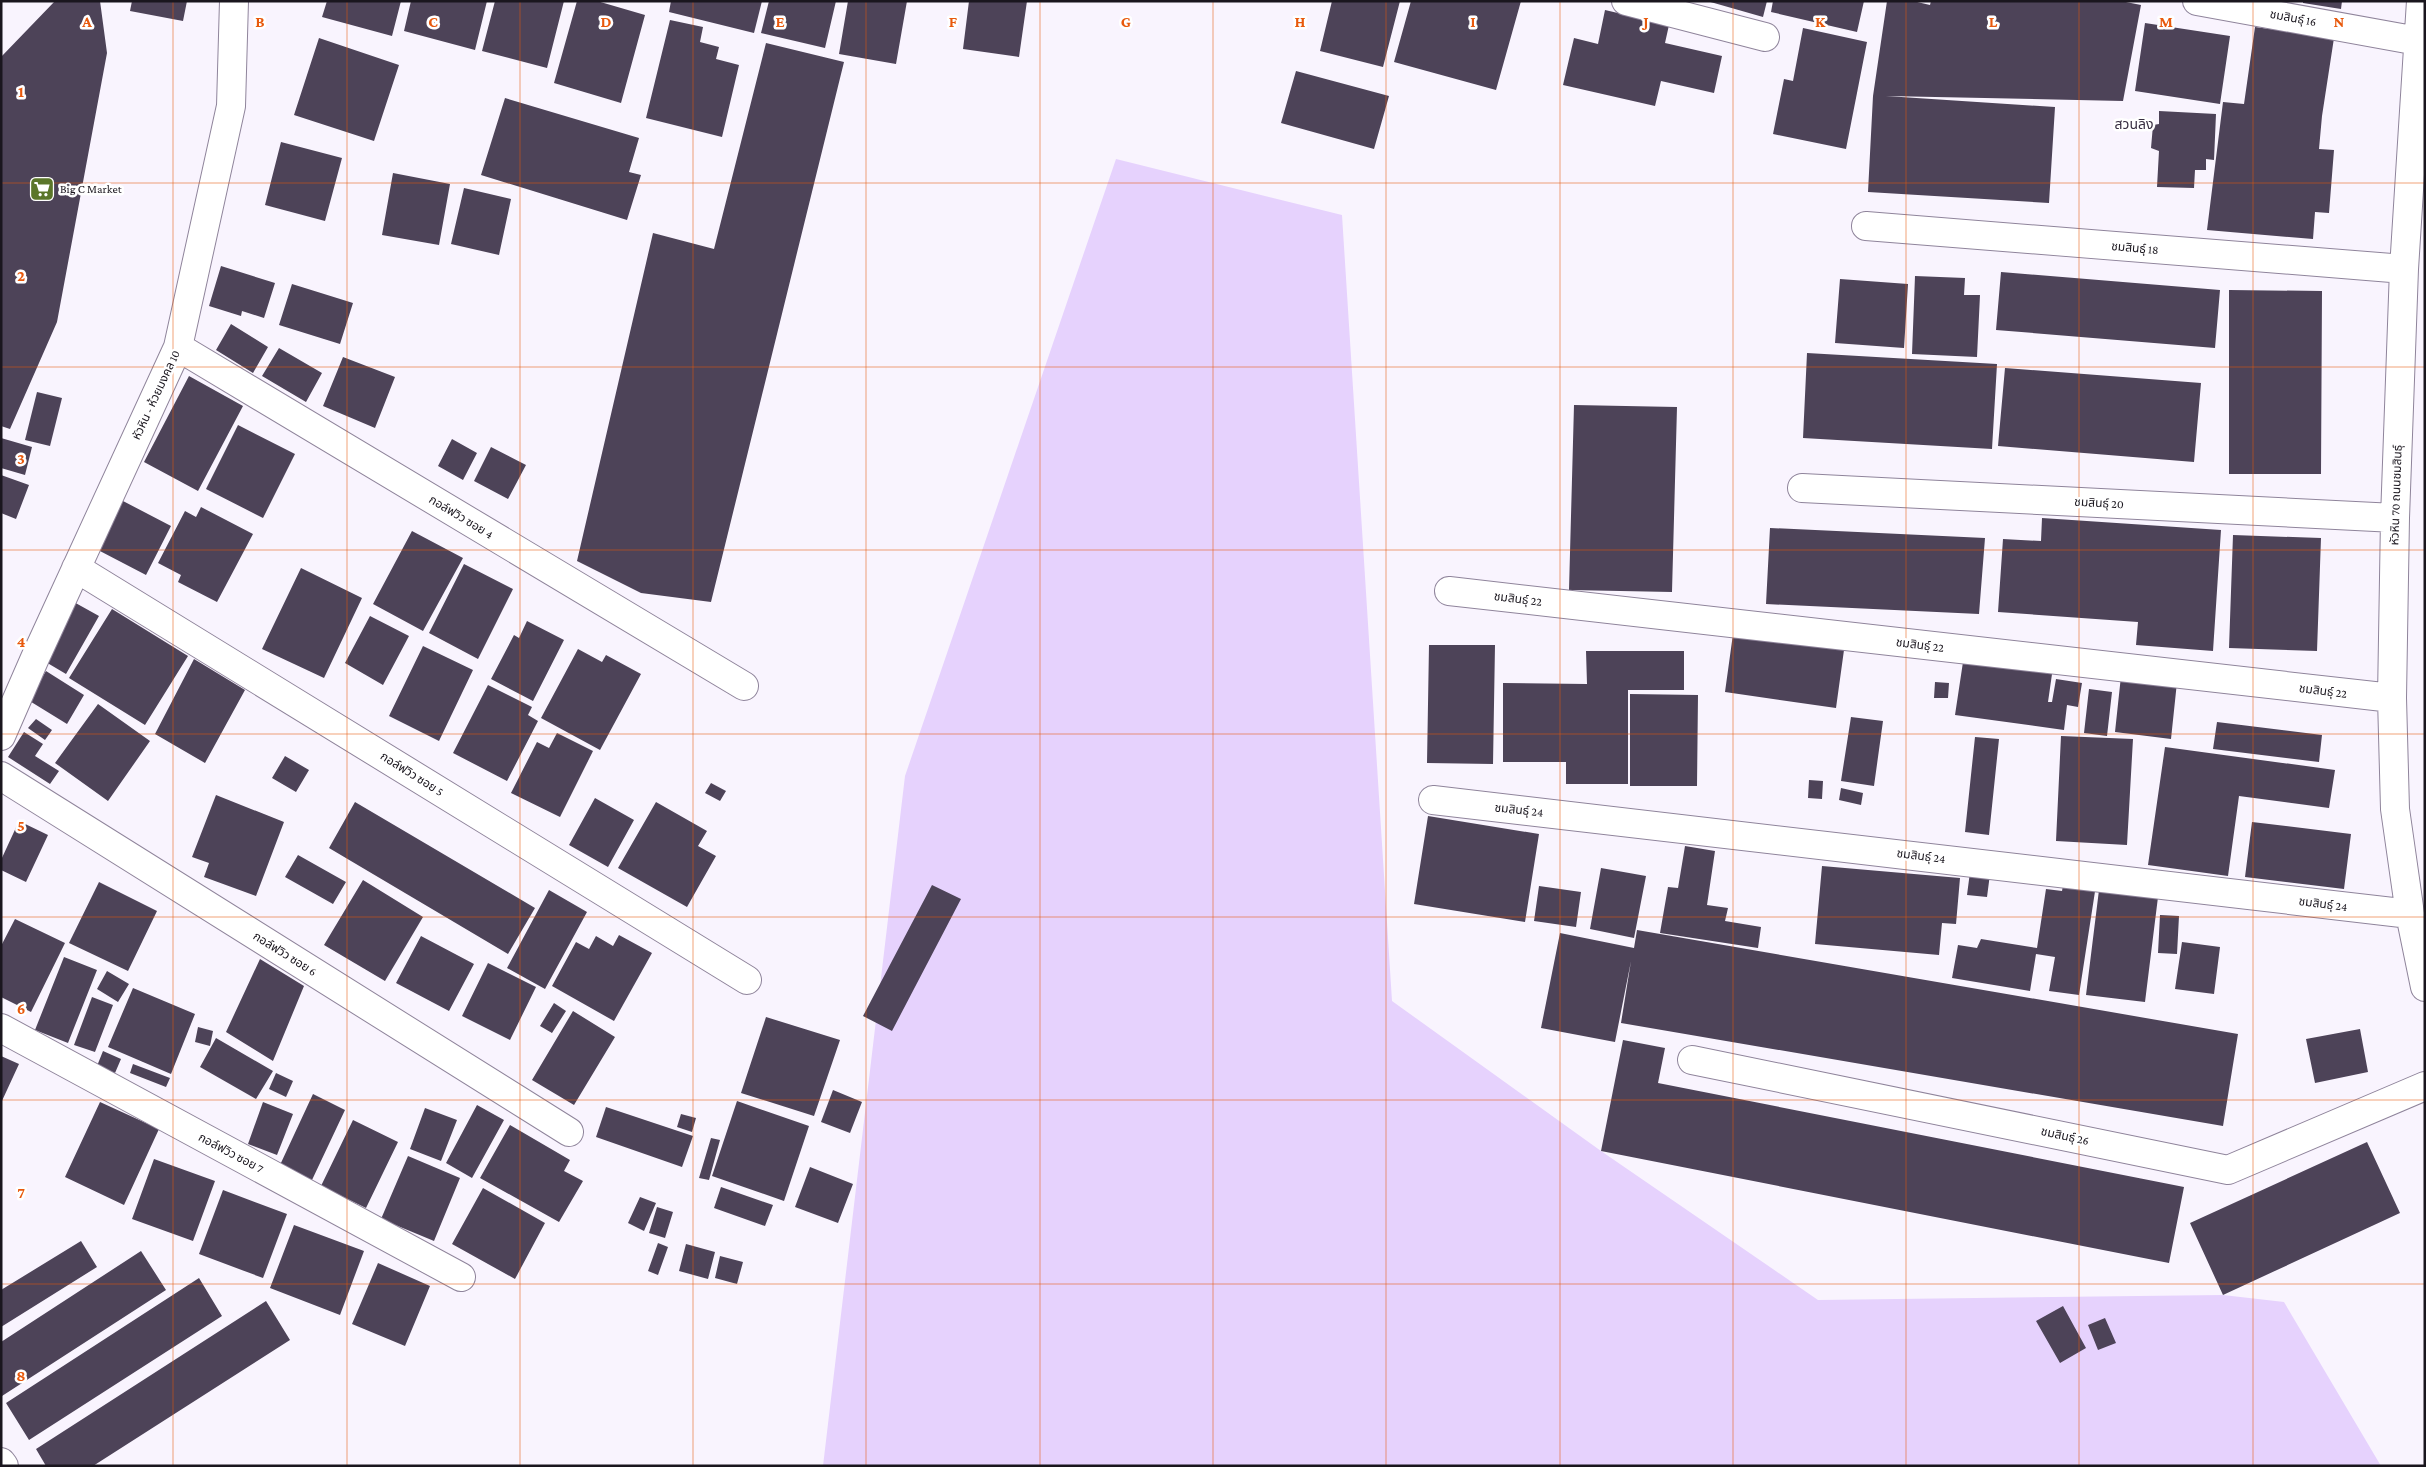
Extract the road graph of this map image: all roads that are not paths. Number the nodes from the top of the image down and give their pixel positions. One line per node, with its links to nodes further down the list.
1 (234, 1): 9 (street, หัวหิน - ห้วยมงคล 10)
2 (1626, 1): 5 (street)
3 (2198, 1): 6 (street, ชมสินธุ์ 16)
4 (2421, 1): 6 (street, หัวหิน 70 ถนนชมสินธุ์)
5 (1765, 37)
6 (2418, 40): 8 (street, หัวหิน 70 ถนนชมสินธุ์)
7 (1866, 226): 8 (street, ชมสินธุ์ 18)
8 (2404, 269): 11 (street, หัวหิน 70 ถนนชมสินธุ์)
9 (178, 347): 12 (street, หัวหิน - ห้วยมงคล 10); 14 (street, กอล์ฟวิว ซอย 4)
10 (1802, 488): 11 (street, ชมสินธุ์ 20)
11 (2395, 518): 15 (street, หัวหิน 70 ถนนชมสินธุ์)
12 (76, 568): 16 (street, หัวหิน - ห้วยมงคล 10); 20 (street, กอล์ฟวิว ซอย 5)
13 (1449, 591): 15 (street, ชมสินธุ์ 22)
14 (744, 686)
15 (2392, 698): 19 (street, หัวหิน 70 ถนนชมสินธุ์)
16 (1, 736)
17 (1, 776): 25 (street, กอล์ฟวิว ซอย 6)
18 (1432, 800): 19 (street, ชมสินธุ์ 24)
19 (2410, 914): 21 (street, หัวหิน 70 ถนนชมสินธุ์)
20 (747, 980)
21 (2425, 987)
22 (1, 1028): 26 (street, กอล์ฟวิว ซอย 7)
23 (1692, 1060): 24 (street, ชมสินธุ์ 26)
24 (2425, 1086)
25 (569, 1132)
26 (461, 1277)
27 (1, 1462): 28 (street)
28 (4, 1466)

